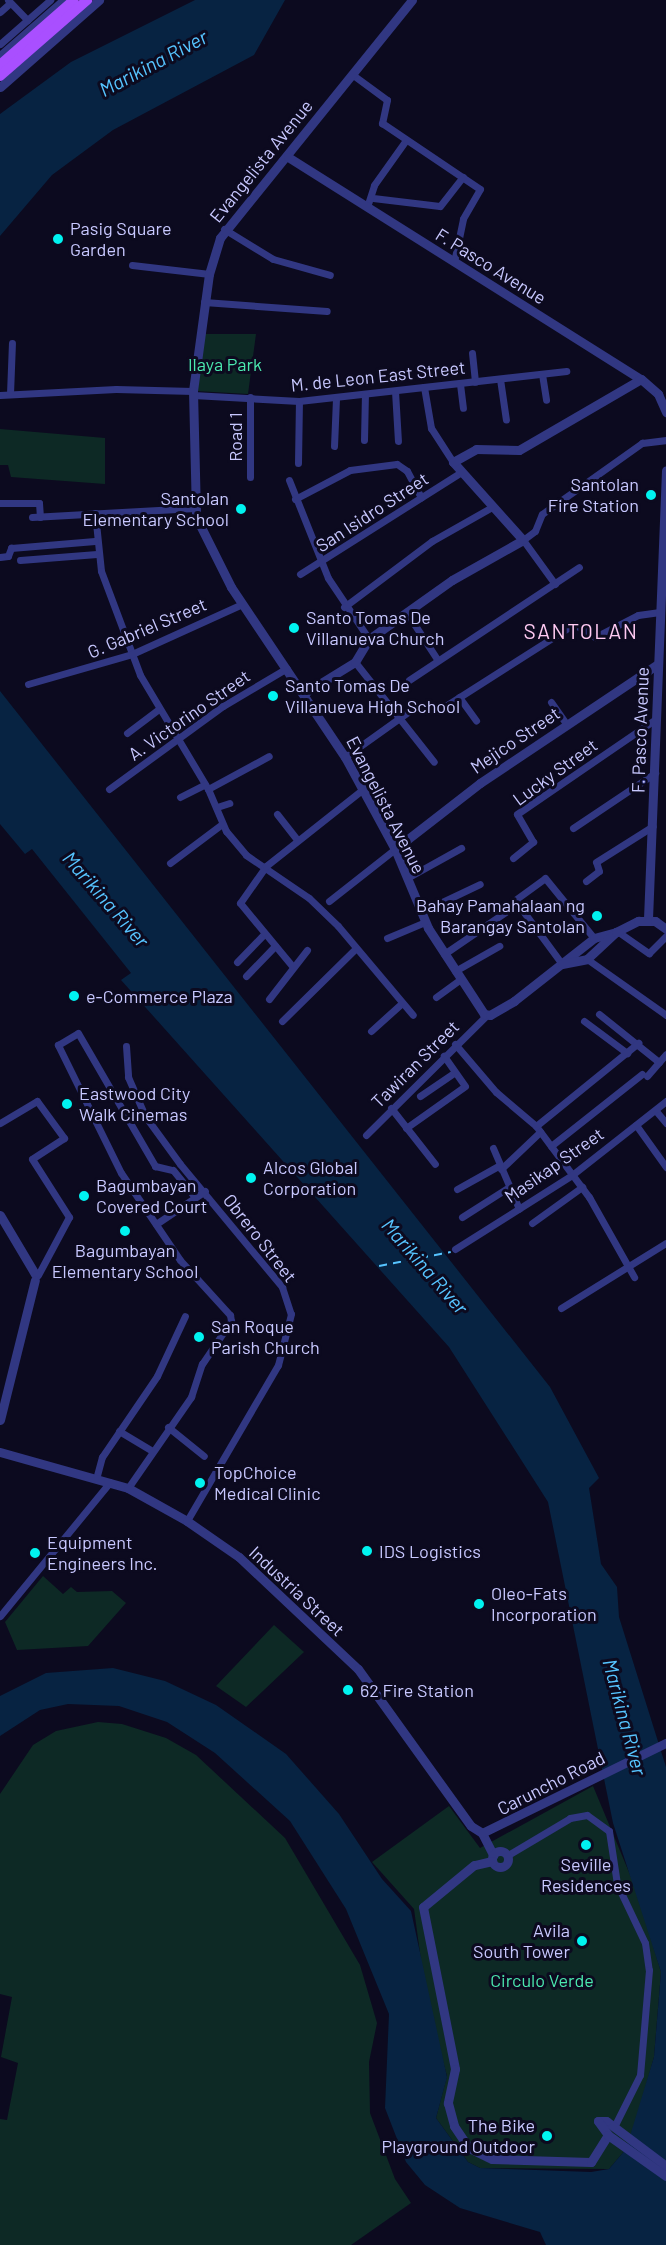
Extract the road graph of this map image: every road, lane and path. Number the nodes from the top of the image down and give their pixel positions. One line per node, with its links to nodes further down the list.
1 (50, 0): 9 (street)
2 (64, 0): 11 (street)
3 (74, 0): 12 (main road)
4 (87, 0): 14 (main road)
5 (99, 0): 15 (street)
6 (412, 0): 13 (street, Evangelista Avenue)
7 (9, 1): 8 (street); 9 (street)
8 (0, 12)
9 (27, 20): 10 (street)
10 (0, 44)
11 (0, 56)
12 (0, 65)
13 (353, 75): 16 (street); 17 (street, Evangelista Avenue)
14 (0, 76)
15 (0, 87)
16 (406, 140): 18 (street); 19 (street)
17 (288, 157): 20 (street, F. Pasco Avenue); 21 (street, Evangelista Avenue)
18 (463, 177): 19 (street); 22 (street)
19 (374, 198): 20 (street)
20 (367, 207): 22 (street, F. Pasco Avenue)
21 (224, 229): 24 (street, Evangelista Avenue); 25 (street)
22 (454, 262): 33 (street, F. Pasco Avenue)
23 (132, 265): 24 (street)
24 (209, 274): 26 (street, Evangelista Avenue)
25 (330, 275)
26 (204, 302): 27 (street); 38 (street, Evangelista Avenue)
27 (327, 311)
28 (12, 343): 39 (street)
29 (472, 353): 34 (street)
30 (566, 371): 31 (street, M. de Leon East Street)
31 (542, 374): 32 (street, M. de Leon East Street); 44 (street)
32 (500, 379): 34 (street, M. de Leon East Street); 48 (street)
33 (640, 380): 47 (street, F. Pasco Avenue); 53 (street)
34 (476, 382): 35 (street, M. de Leon East Street)
35 (460, 384): 36 (street, M. de Leon East Street); 46 (street)
36 (424, 387): 37 (street, M. de Leon East Street); 53 (street)
37 (395, 391): 40 (street, M. de Leon East Street); 51 (street)
38 (193, 393): 39 (street, M. de Leon East Street); 42 (street, M. de Leon East Street); 63 (street, Evangelista Avenue)
39 (10, 394): 41 (street, M. de Leon East Street)
40 (365, 394): 43 (street, M. de Leon East Street); 49 (street)
41 (0, 395)
42 (250, 398): 45 (street, M. de Leon East Street); 57 (street, Road 1)
43 (336, 399): 45 (street, M. de Leon East Street); 52 (street)
44 (546, 400)
45 (299, 401): 54 (street)
46 (463, 408)
47 (666, 412)
48 (506, 420)
49 (364, 440)
50 (666, 440): 67 (street)
51 (398, 441)
52 (334, 446)
53 (453, 462): 56 (street)
54 (298, 464)
55 (666, 471): 78 (street, F. Pasco Avenue)
56 (460, 473): 59 (street, San Isidro Street); 62 (street)
57 (250, 477)
58 (289, 480): 60 (street)
59 (421, 497): 60 (street); 72 (street, San Isidro Street)
60 (295, 499): 72 (street)
61 (0, 503): 66 (street)
62 (492, 507): 67 (street); 77 (street)
63 (196, 510): 64 (street); 76 (street, Evangelista Avenue)
64 (94, 513): 66 (street); 68 (street)
65 (32, 517): 66 (street)
66 (40, 517)
67 (523, 540): 75 (street); 79 (street)
68 (95, 541): 69 (street); 70 (street)
69 (97, 554): 71 (street); 81 (street)
70 (0, 557)
71 (20, 560)
72 (321, 563): 74 (street, San Isidro Street); 77 (street)
73 (579, 567): 75 (street)
74 (300, 574)
75 (555, 584): 82 (street)
76 (242, 604): 81 (street, G. Gabriel Street); 85 (street, Evangelista Avenue)
77 (344, 607): 80 (street)
78 (660, 612): 84 (street, F. Pasco Avenue); 89 (street)
79 (407, 613): 80 (street); 82 (street)
80 (369, 639): 83 (street)
81 (132, 654): 87 (street, G. Gabriel Street); 92 (street)
82 (437, 659): 86 (street)
83 (355, 662): 88 (street); 95 (street)
84 (658, 664): 94 (street, F. Pasco Avenue); 97 (street, Mejico Street)
85 (286, 668): 88 (street, Evangelista Avenue); 99 (street, A. Victorino Street)
86 (409, 680)
87 (28, 684)
88 (303, 694): 101 (street, Evangelista Avenue)
89 (459, 697): 91 (street); 96 (street)
90 (551, 702): 97 (street)
91 (447, 705)
92 (158, 710): 98 (street); 99 (street)
93 (411, 710): 95 (street)
94 (656, 719): 103 (street, F. Pasco Avenue); 117 (street, Lucky Street)
95 (398, 720): 101 (street); 102 (street)
96 (476, 720)
97 (567, 725): 116 (street, Mejico Street)
98 (126, 733)
99 (179, 741): 104 (street); 105 (street, A. Victorino Street)
100 (269, 756): 104 (street)
101 (345, 757): 106 (street, Evangelista Avenue)
102 (434, 762)
103 (655, 773): 112 (street, F. Pasco Avenue); 113 (street)
104 (206, 786): 107 (street); 109 (street)
105 (110, 789)
106 (363, 789): 114 (street); 116 (street, Evangelista Avenue)
107 (180, 797)
108 (229, 803): 109 (street)
109 (217, 807): 111 (street)
110 (277, 814): 114 (street)
111 (222, 824): 118 (street); 119 (street)
112 (654, 825): 121 (street); 126 (street, F. Pasco Avenue)
113 (573, 828)
114 (297, 840): 119 (street)
115 (461, 848): 120 (street)
116 (395, 849): 120 (street, Evangelista Avenue); 123 (street)
117 (513, 858)
118 (170, 863)
119 (267, 866): 130 (street); 136 (street)
120 (407, 878): 125 (street, Evangelista Avenue)
121 (586, 881)
122 (480, 884): 125 (street)
123 (329, 901)
124 (517, 904): 133 (street); 138 (street); 141 (street)
125 (421, 912): 127 (street, Evangelista Avenue)
126 (648, 919): 128 (street); 129 (street)
127 (425, 922): 132 (street); 138 (street, Evangelista Avenue)
128 (666, 929)
129 (616, 931): 131 (street); 133 (street); 139 (street)
130 (264, 934): 134 (street); 140 (street)
131 (666, 936)
132 (387, 938)
133 (594, 938): 141 (street)
134 (274, 946): 142 (street); 144 (street)
135 (499, 946): 143 (street)
136 (355, 949): 147 (street); 153 (street)
137 (307, 950): 142 (street)
138 (444, 954): 143 (street, Evangelista Avenue)
139 (586, 959): 141 (street); 151 (street)
140 (237, 962)
141 (562, 964): 150 (street)
142 (293, 967): 146 (street)
143 (458, 975): 145 (street); 150 (street, Evangelista Avenue)
144 (246, 976)
145 (436, 997)
146 (269, 999)
147 (402, 1003): 149 (street); 154 (street)
148 (599, 1014): 155 (street)
149 (412, 1015)
150 (487, 1015): 156 (street, Tawiran Street)
151 (666, 1015)
152 (584, 1021): 158 (street)
153 (282, 1022)
154 (371, 1031)
155 (638, 1043): 158 (street); 161 (street)
156 (455, 1044): 160 (street, Tawiran Street); 171 (street)
157 (126, 1046): 182 (street, Obrero Street)
158 (627, 1053): 171 (street)
159 (666, 1054): 161 (street)
160 (444, 1056): 162 (street); 165 (street, Tawiran Street)
161 (659, 1062): 173 (street)
162 (455, 1072): 163 (street); 170 (street)
163 (420, 1096)
164 (666, 1101): 166 (street, Masikap Street)
165 (391, 1108): 170 (street); 172 (street, Tawiran Street)
166 (656, 1111): 167 (street); 169 (street, Masikap Street)
167 (666, 1123)
168 (0, 1124): 192 (street)
169 (636, 1125): 177 (street); 178 (street, Masikap Street)
170 (406, 1128): 175 (street)
171 (538, 1129): 173 (street); 176 (street)
172 (366, 1135)
173 (551, 1146): 178 (street)
174 (493, 1148): 176 (street)
175 (435, 1164)
176 (501, 1166): 179 (street); 181 (street)
177 (666, 1167)
178 (572, 1175): 180 (street); 184 (street, Masikap Street)
179 (508, 1187): 184 (street); 186 (street)
180 (582, 1187): 187 (street); 191 (street)
181 (457, 1189)
182 (205, 1191): 183 (street); 205 (street, Obrero Street)
183 (195, 1197): 188 (street); 188 (street)
184 (519, 1209): 190 (street, Masikap Street)
185 (0, 1215): 192 (street)
186 (462, 1216)
187 (532, 1223)
188 (156, 1224): 197 (street)
189 (666, 1242): 191 (street)
190 (455, 1249)
191 (627, 1263): 193 (street); 194 (street)
192 (36, 1276): 196 (street)
193 (634, 1277)
194 (561, 1308)
195 (185, 1316): 198 (street)
196 (0, 1419)
197 (168, 1427): 199 (street); 201 (street)
198 (119, 1431): 199 (street); 202 (street)
199 (151, 1450): 204 (street)
200 (0, 1452): 202 (street, Industria Street)
201 (204, 1456)
202 (96, 1479): 203 (street, Industria Street)
203 (110, 1482): 204 (street, Industria Street); 206 (street)
204 (128, 1488): 205 (street, Industria Street)
205 (188, 1521): 208 (street, Industria Street)
206 (0, 1616)
207 (666, 1743): 208 (street, Caruncho Road)
208 (482, 1833): 210 (street, Industria Street)
209 (508, 1856): 210 (street); 210 (street); 211 (street)
210 (493, 1858): 211 (street)
211 (615, 2133): 212 (street); 213 (street)
212 (666, 2166)
213 (666, 2176)

